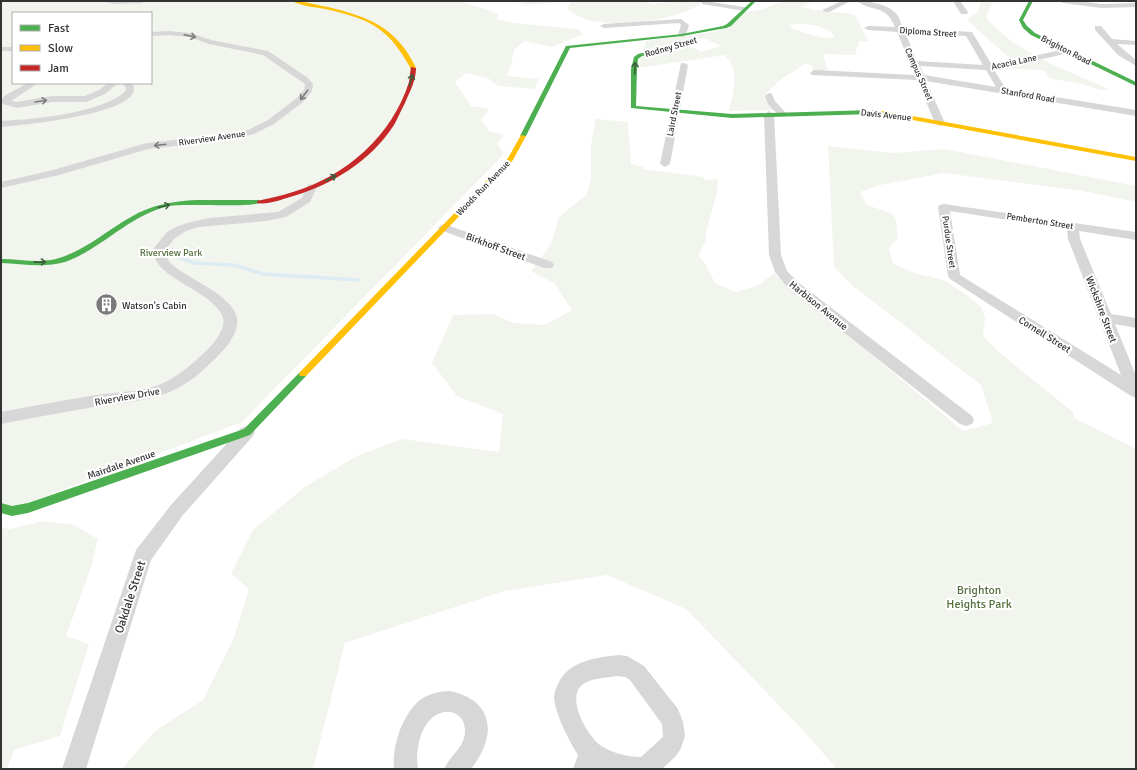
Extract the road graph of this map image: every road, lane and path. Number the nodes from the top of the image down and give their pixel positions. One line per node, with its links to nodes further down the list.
1 (107, 1): 2 (street)
2 (142, 1)
3 (294, 1): 48 (street, one-way to 3)
4 (754, 1): 12 (street)
5 (848, 1): 13 (street)
6 (860, 1): 19 (street, Campus Street)
7 (956, 1): 14 (street)
8 (1031, 1): 26 (street, Brighton Road)
9 (1063, 1): 11 (street)
10 (704, 3): 12 (street)
11 (1136, 5)
12 (744, 9): 16 (street)
13 (826, 10)
14 (964, 12)
15 (604, 26): 21 (street)
16 (726, 26): 21 (street, Woods Run Avenue); 39 (street, Rodney Street, one-way to 16)
17 (868, 28): 19 (street, Diploma Street)
18 (1098, 28): 22 (street)
19 (899, 30): 27 (street, Campus Street); 30 (street, Diploma Street)
20 (152, 34): 47 (street, Riverview Avenue, one-way to 47)
21 (682, 35): 53 (street, Woods Run Avenue)
22 (1109, 41): 23 (street); 28 (street)
23 (1136, 43)
24 (1, 49): 25 (street)
25 (12, 49)
26 (1066, 51): 30 (street, Acacia Lane); 36 (street, Brighton Road)
27 (914, 63): 30 (street, Acacia Lane); 32 (street, Campus Street)
28 (1136, 64)
29 (684, 65): 40 (street, Laird Street)
30 (990, 68): 37 (street, Diploma Street)
31 (814, 73): 32 (street, Stanford Road)
32 (920, 78): 37 (street, Stanford Road); 43 (street, Campus Street)
33 (32, 84): 34 (street, one-way to 34)
34 (113, 84)
35 (127, 84): 44 (street)
36 (1136, 84)
37 (1004, 91): 42 (street, Stanford Road)
38 (769, 96): 41 (street)
39 (633, 107): 40 (street, Davis Avenue)
40 (674, 110): 41 (street, Davis Avenue); 46 (street, Laird Street)
41 (775, 114): 43 (street, Davis Avenue); 62 (street, Harbison Avenue)
42 (1136, 114)
43 (940, 123): 45 (street, Davis Avenue)
44 (1, 124)
45 (1136, 159)
46 (665, 164)
47 (1, 185)
48 (312, 187): 49 (street); 50 (street)
49 (276, 200): 50 (street); 55 (street, one-way to 49)
50 (296, 206): 61 (street, Riverview Drive)
51 (944, 207): 52 (street, Pemberton Street); 57 (street, Purdue Street)
52 (1073, 226): 54 (street, Pemberton Street); 58 (street, Wickshire Street)
53 (444, 228): 56 (street, Birkhoff Street); 63 (street, Woods Run Avenue)
54 (1136, 236)
55 (1, 261)
56 (548, 265)
57 (954, 276): 60 (street, Cornell Street)
58 (1105, 318): 59 (street); 60 (street, Wickshire Street)
59 (1136, 323)
60 (1135, 391)
61 (1, 418)
62 (966, 420)
63 (247, 432): 64 (street, Mairdale Avenue); 66 (street, Oakdale Street)
64 (1, 508)
65 (588, 760): 65 (street)
66 (74, 769)
67 (406, 769): 68 (street)
68 (456, 769)

